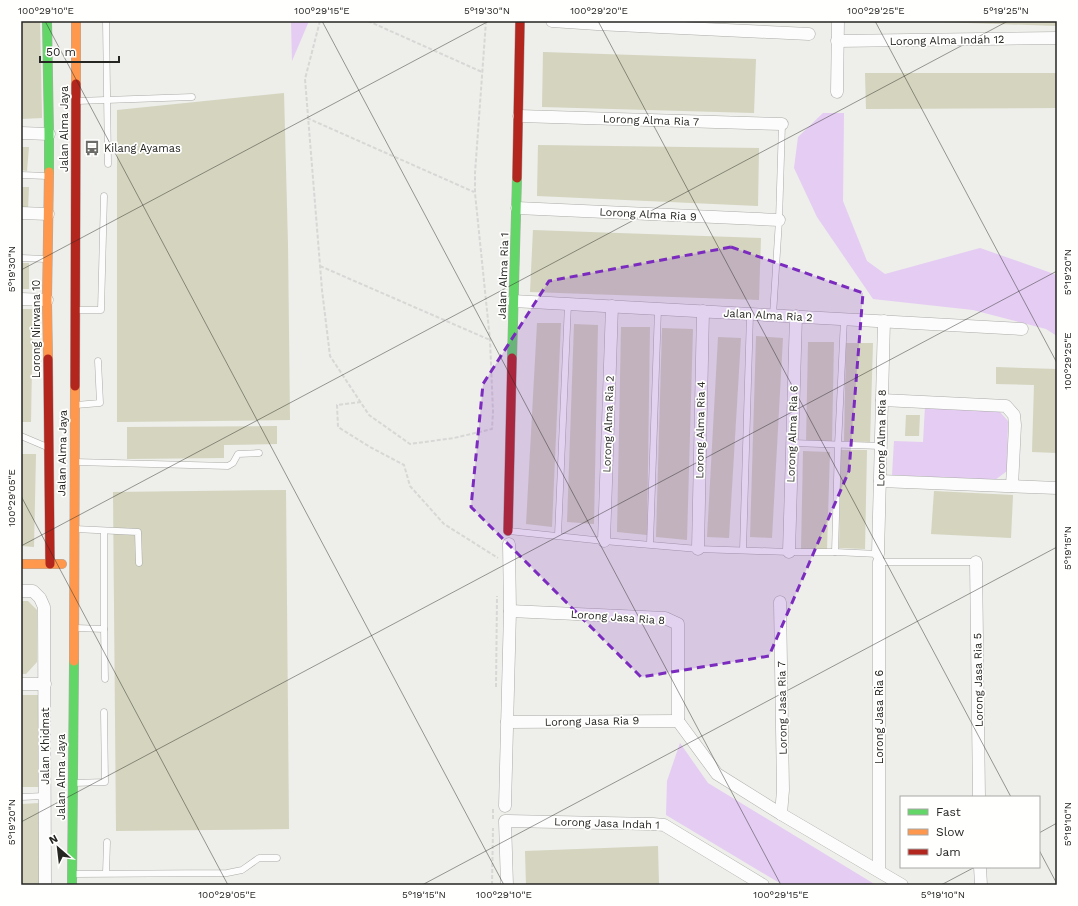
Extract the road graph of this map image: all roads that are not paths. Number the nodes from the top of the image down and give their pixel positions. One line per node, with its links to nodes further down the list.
1 (47, 21): 17 (street, Lorong Nirwana 10)
2 (76, 21): 12 (street, Jalan Alma Jaya)
3 (106, 21): 13 (lane)
4 (520, 21): 14 (street, Jalan Alma Ria 1)
5 (552, 21): 7 (street)
6 (838, 21): 9 (street)
7 (808, 34)
8 (1057, 38): 9 (street, Lorong Alma Indah 12)
9 (838, 41): 10 (street)
10 (837, 92)
11 (192, 97): 13 (lane)
12 (76, 101): 13 (lane); 34 (street, Jalan Alma Jaya)
13 (107, 101): 18 (lane)
14 (519, 116): 15 (street, Lorong Alma Ria 7); 22 (street, Jalan Alma Ria 1)
15 (782, 124): 25 (lane)
16 (21, 133): 17 (street)
17 (49, 134): 20 (street, Lorong Nirwana 10)
18 (108, 164)
19 (21, 175): 20 (lane)
20 (48, 176): 24 (street, Lorong Nirwana 10)
21 (104, 196): 34 (lane)
22 (517, 208): 25 (street, Lorong Alma Ria 9); 30 (street, Jalan Alma Ria 1)
23 (21, 213): 24 (street)
24 (48, 214): 27 (street, Lorong Nirwana 10)
25 (779, 220): 37 (lane)
26 (21, 258): 27 (lane)
27 (48, 259): 29 (street, Lorong Nirwana 10)
28 (21, 299): 29 (street)
29 (48, 300): 49 (street, Lorong Nirwana 10)
30 (514, 301): 31 (street, Jalan Alma Ria 2); 57 (street, Jalan Alma Ria 1)
31 (568, 304): 32 (street, Jalan Alma Ria 2); 58 (lane)
32 (612, 306): 33 (street, Jalan Alma Ria 2); 59 (street, Lorong Alma Ria 2)
33 (658, 309): 35 (street, Jalan Alma Ria 2); 61 (lane)
34 (75, 310): 44 (street, Jalan Alma Jaya)
35 (703, 311): 36 (street, Jalan Alma Ria 2); 62 (street, Lorong Alma Ria 4)
36 (750, 314): 37 (street, Jalan Alma Ria 2); 63 (lane)
37 (773, 315): 38 (street, Jalan Alma Ria 2)
38 (796, 316): 39 (street, Jalan Alma Ria 2); 46 (street, Lorong Alma Ria 6)
39 (844, 319): 40 (street, Jalan Alma Ria 2); 47 (lane)
40 (884, 321): 41 (street, Jalan Alma Ria 2); 43 (street, Lorong Alma Ria 8)
41 (1022, 329)
42 (98, 361): 44 (lane)
43 (882, 400): 48 (street, Lorong Alma Ria 8); 53 (street)
44 (74, 405): 51 (street, Jalan Alma Jaya)
45 (21, 436): 49 (lane)
46 (792, 443): 47 (lane); 64 (street, Lorong Alma Ria 6)
47 (838, 445): 48 (lane); 65 (lane)
48 (881, 446): 52 (street, Lorong Alma Ria 8)
49 (49, 448): 70 (street, Lorong Nirwana 10)
50 (259, 453): 51 (lane)
51 (74, 462): 55 (street, Jalan Alma Jaya)
52 (880, 481): 53 (street); 66 (street, Lorong Alma Ria 8)
53 (1012, 486): 54 (street)
54 (1057, 488)
55 (74, 529): 56 (lane); 71 (street, Jalan Alma Jaya)
56 (104, 531): 68 (lane); 76 (lane)
57 (508, 531): 58 (lane)
58 (558, 536): 59 (lane)
59 (604, 541): 61 (lane)
60 (509, 544): 74 (street)
61 (650, 544): 62 (lane)
62 (698, 549): 63 (lane)
63 (743, 550): 64 (lane)
64 (789, 552): 65 (lane)
65 (835, 552): 66 (lane)
66 (879, 558): 67 (lane); 92 (street, Lorong Jasa Ria 6)
67 (976, 562): 85 (street, Lorong Jasa Ria 5)
68 (139, 563)
69 (21, 564): 70 (street)
70 (50, 564): 71 (street)
71 (74, 564): 75 (street, Jalan Alma Jaya)
72 (21, 591): 79 (street, Jalan Khidmat)
73 (780, 602): 88 (street, Lorong Jasa Ria 7)
74 (510, 611): 81 (street, Lorong Jasa Ria 8); 82 (street)
75 (74, 628): 76 (lane); 83 (street, Jalan Alma Jaya)
76 (104, 629): 77 (lane)
77 (105, 679)
78 (21, 684): 79 (street)
79 (45, 684): 84 (street, Jalan Khidmat)
80 (104, 712): 83 (lane)
81 (678, 721): 82 (street, Lorong Jasa Ria 9); 88 (street)
82 (507, 722): 87 (street)
83 (73, 783): 93 (street, Jalan Alma Jaya)
84 (44, 796): 86 (lane); 95 (street, Jalan Khidmat)
85 (980, 796)
86 (21, 797)
87 (499, 806)
88 (780, 814): 92 (street)
89 (107, 842): 94 (lane)
90 (277, 858): 94 (lane)
91 (980, 868): 100 (street)
92 (879, 871): 99 (street)
93 (73, 874): 94 (lane); 96 (street, Jalan Alma Jaya)
94 (106, 874)
95 (45, 885)
96 (72, 885)
97 (507, 885): 98 (street, Lorong Jasa Indah 1)
98 (763, 885)
99 (902, 885)
100 (981, 885)

